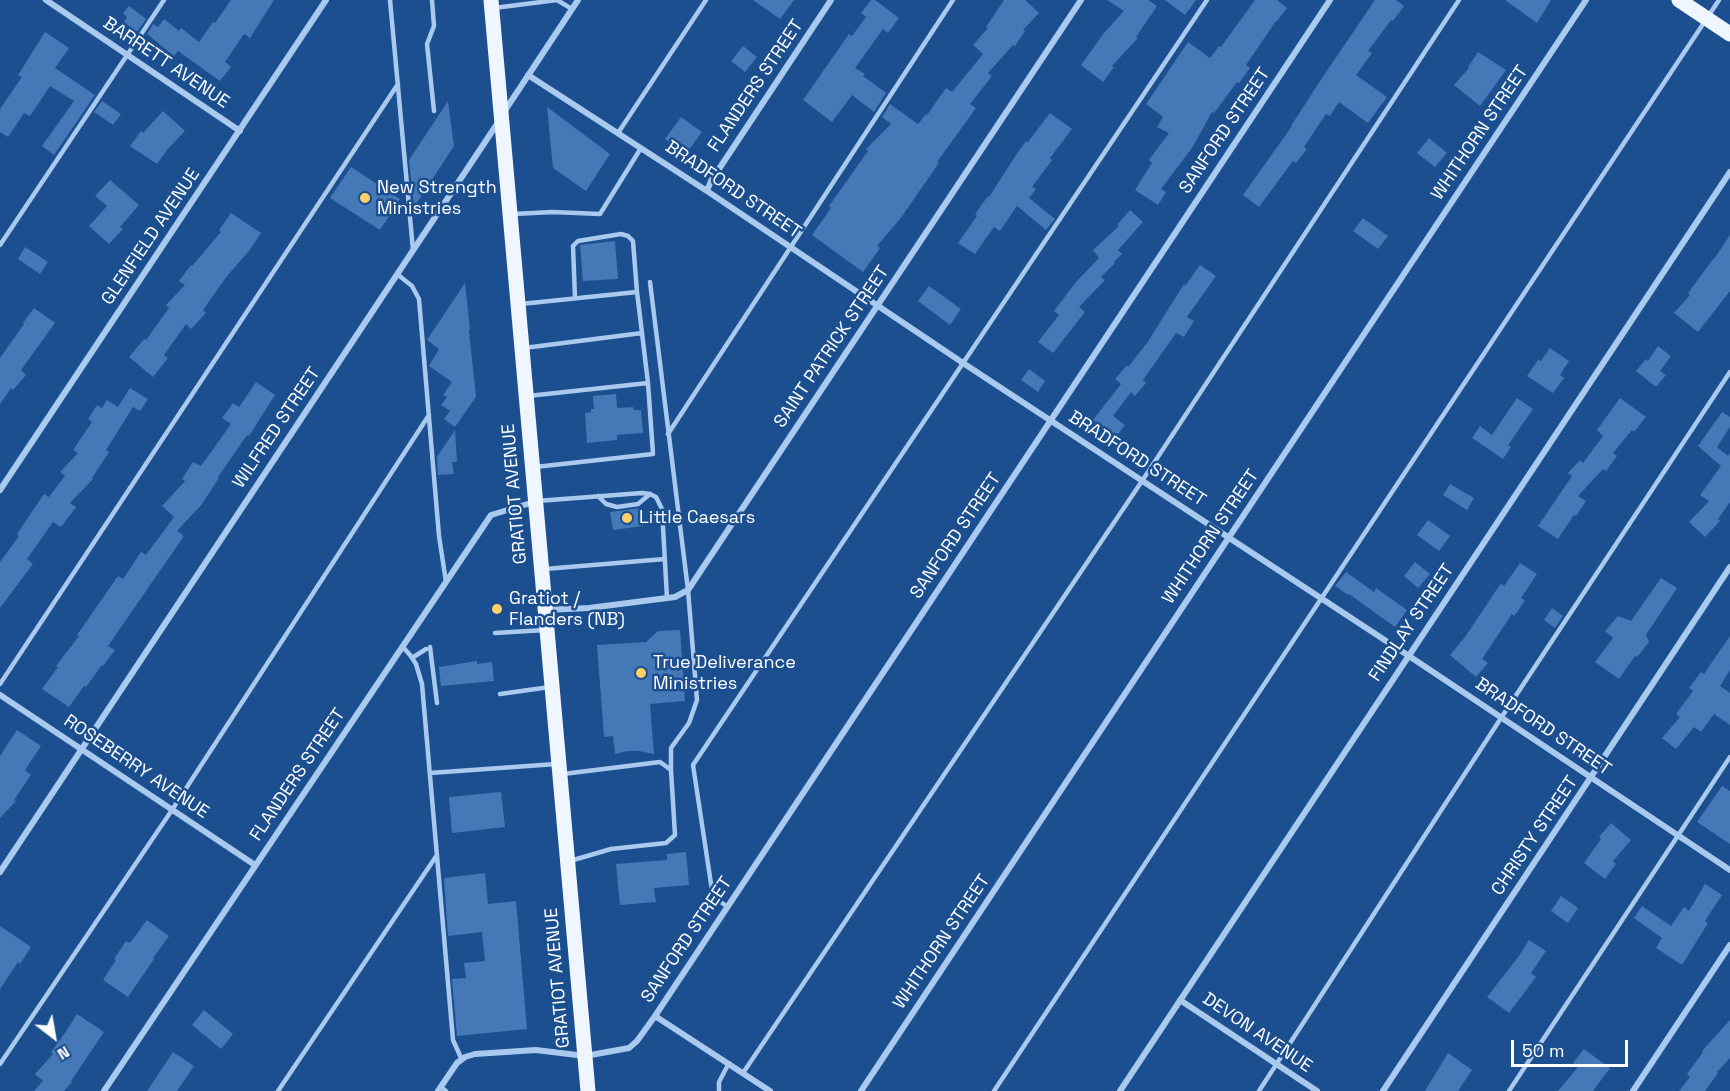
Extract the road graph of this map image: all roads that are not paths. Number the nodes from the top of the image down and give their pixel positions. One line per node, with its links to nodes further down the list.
1 (46, 0): 21 (street, BARRETT AVENUE)
2 (164, 0): 21 (lane)
3 (326, 0): 26 (street, GLENFIELD AVENUE)
4 (390, 0): 23 (lane)
5 (432, 0): 24 (lane)
6 (578, 0): 18 (street, WILFRED STREET)
7 (706, 0): 27 (lane)
8 (831, 0): 30 (street, FLANDERS STREET)
9 (953, 0): 33 (lane)
10 (1080, 0): 40 (street, SAINT PATRICK STREET)
11 (1207, 0): 43 (lane)
12 (1330, 0): 48 (street, SANFORD STREET)
13 (1459, 0): 51 (lane)
14 (1586, 0): 56 (street, WHITHORN STREET)
15 (1679, 0): 19 (main road)
16 (1719, 0): 19 (lane)
17 (491, 4): 18 (lane); 25 (main road, GRATIOT AVENUE)
18 (572, 9): 22 (street, WILFRED STREET)
19 (1707, 19): 20 (main road); 63 (lane)
20 (1730, 34)
21 (127, 54): 26 (street, BARRETT AVENUE); 32 (lane)
22 (528, 75): 25 (street, WILFRED STREET); 27 (street, BRADFORD STREET)
23 (398, 84): 34 (lane); 70 (lane)
24 (434, 111)
25 (501, 117): 31 (main road, GRATIOT AVENUE); 34 (street, WILFRED STREET)
26 (240, 131): 52 (street, GLENFIELD AVENUE)
27 (618, 133): 28 (street, BRADFORD STREET)
28 (641, 148): 30 (street, BRADFORD STREET); 31 (lane)
29 (1730, 172): 68 (street, FINDLAY STREET)
30 (707, 191): 33 (street, BRADFORD STREET)
31 (510, 214): 39 (main road, GRATIOT AVENUE)
32 (0, 245)
33 (790, 246): 40 (street, BRADFORD STREET); 49 (lane)
34 (413, 250): 35 (street, WILFRED STREET)
35 (397, 274): 47 (lane); 76 (street, WILFRED STREET)
36 (650, 282): 49 (lane)
37 (637, 292): 38 (lane); 38 (lane); 41 (lane)
38 (575, 298): 39 (lane)
39 (518, 304): 42 (main road, GRATIOT AVENUE)
40 (878, 305): 43 (street, BRADFORD STREET); 61 (street, SAINT PATRICK STREET)
41 (642, 333): 42 (lane); 45 (lane)
42 (522, 349): 46 (main road, GRATIOT AVENUE)
43 (963, 363): 48 (street, BRADFORD STREET); 89 (lane)
44 (1730, 372): 75 (lane)
45 (648, 383): 46 (lane); 50 (lane)
46 (526, 396): 50 (main road, GRATIOT AVENUE)
47 (429, 415): 60 (lane); 82 (lane)
48 (1051, 421): 51 (street, BRADFORD STREET); 89 (street, SANFORD STREET)
49 (668, 434): 61 (lane)
50 (532, 467): 55 (main road, GRATIOT AVENUE)
51 (1142, 481): 56 (street, BRADFORD STREET); 98 (lane)
52 (0, 490)
53 (650, 494): 54 (lane); 54 (lane); 57 (lane)
54 (598, 496): 55 (lane)
55 (535, 501): 59 (main road, GRATIOT AVENUE); 60 (street, FLANDERS STREET)
56 (1229, 537): 63 (street, BRADFORD STREET); 105 (street, WHITHORN STREET)
57 (665, 559): 59 (lane); 62 (lane)
58 (1730, 567): 81 (street, CHRISTY STREET)
59 (542, 569): 64 (main road, GRATIOT AVENUE)
60 (447, 583): 67 (street, FLANDERS STREET)
61 (688, 590): 62 (street); 79 (lane)
62 (667, 598): 64 (street)
63 (1321, 598): 68 (street, BRADFORD STREET); 106 (lane)
64 (545, 610): 65 (main road, GRATIOT AVENUE)
65 (547, 630): 66 (lane); 71 (main road, GRATIOT AVENUE)
66 (495, 633)
67 (403, 647): 69 (lane); 86 (street, FLANDERS STREET)
68 (1409, 656): 75 (street, BRADFORD STREET); 91 (street, FINDLAY STREET)
69 (412, 658): 74 (lane); 80 (lane)
70 (0, 684)
71 (552, 687): 73 (lane); 78 (main road, GRATIOT AVENUE)
72 (0, 694): 76 (street, ROSEBERRY AVENUE)
73 (500, 694)
74 (437, 703)
75 (1501, 718): 81 (street, BRADFORD STREET); 97 (lane)
76 (82, 749): 82 (street, ROSEBERRY AVENUE); 88 (street, WILFRED STREET)
77 (1730, 757): 83 (lane)
78 (560, 769): 79 (lane); 80 (lane); 85 (main road, GRATIOT AVENUE)
79 (671, 770): 85 (lane)
80 (430, 773): 84 (lane)
81 (1592, 778): 83 (street, BRADFORD STREET); 110 (street, CHRISTY STREET)
82 (172, 810): 86 (street, ROSEBERRY AVENUE); 96 (lane)
83 (1678, 835): 87 (street, BRADFORD STREET); 111 (lane)
84 (437, 855): 94 (lane); 101 (lane)
85 (568, 862): 93 (main road, GRATIOT AVENUE)
86 (255, 865): 100 (street, FLANDERS STREET)
87 (1730, 870)
88 (0, 872)
89 (728, 907): 92 (street, SANFORD STREET)
90 (1730, 945): 112 (street)
91 (1180, 999): 97 (street, DEVON AVENUE); 107 (street, FINDLAY STREET)
92 (656, 1016): 93 (street, SANFORD STREET); 95 (street)
93 (585, 1056): 94 (street, SANFORD STREET); 102 (main road, GRATIOT AVENUE)
94 (462, 1060): 99 (street)
95 (729, 1063): 98 (street); 103 (lane)
96 (0, 1064)
97 (1277, 1064): 108 (lane); 109 (street, DEVON AVENUE)
98 (743, 1073): 104 (street)
99 (442, 1090)
100 (104, 1091)
101 (278, 1091)
102 (588, 1091)
103 (719, 1091)
104 (770, 1091)
105 (861, 1091)
106 (994, 1091)
107 (1120, 1091)
108 (1259, 1091)
109 (1317, 1091)
110 (1383, 1091)
111 (1509, 1091)
112 (1633, 1091)

